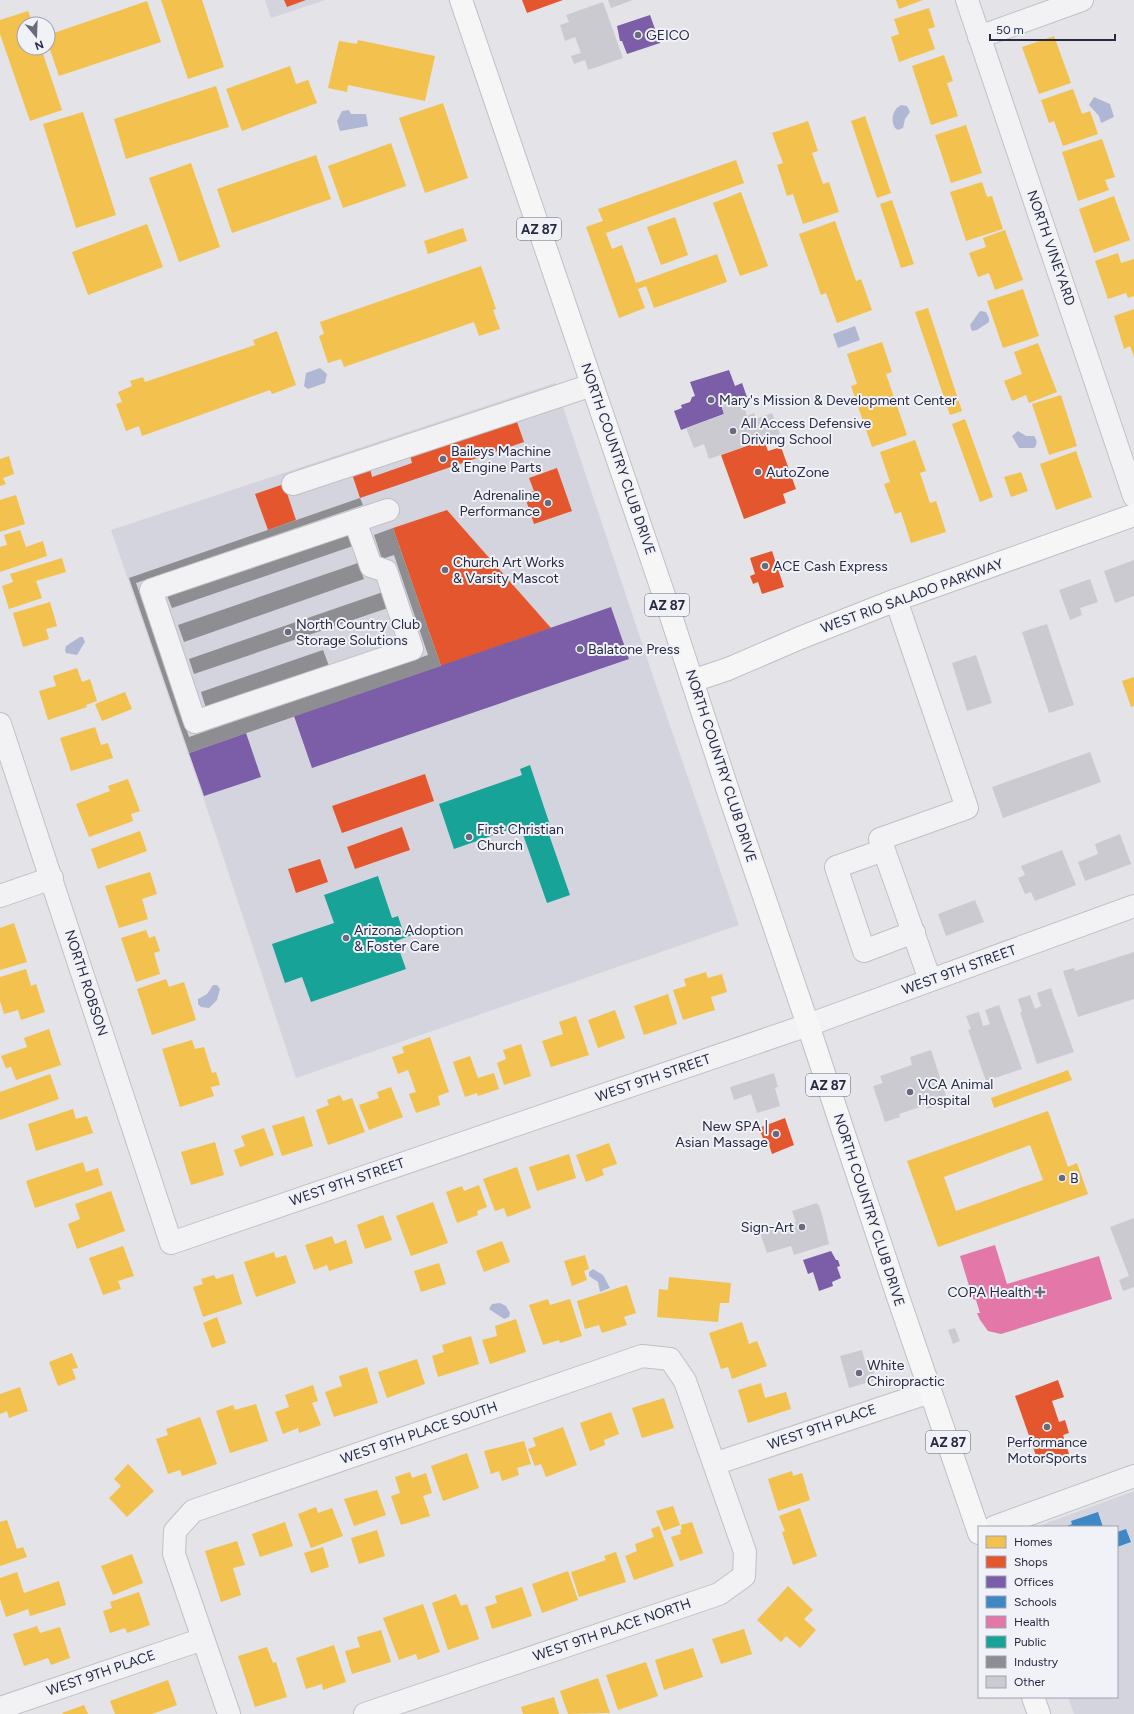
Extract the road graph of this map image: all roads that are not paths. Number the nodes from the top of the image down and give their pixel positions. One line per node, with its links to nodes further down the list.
1 (461, 0): 5 (main road, NORTH COUNTRY CLUB DRIVE / AZ 87)
2 (967, 0): 4 (street, NORTH VINEYARD)
3 (1082, 0): 4 (street)
4 (980, 37): 7 (street, NORTH VINEYARD)
5 (592, 385): 6 (street); 12 (main road, NORTH COUNTRY CLUB DRIVE / AZ 87)
6 (293, 484)
7 (1134, 496)
8 (388, 510): 10 (street)
9 (1134, 515): 11 (main road, WEST RIO SALADO PARKWAY)
10 (355, 521): 10 (street)
11 (896, 600): 12 (main road, WEST RIO SALADO PARKWAY); 14 (street)
12 (692, 681): 20 (main road, NORTH COUNTRY CLUB DRIVE / AZ 87)
13 (0, 724): 15 (street, NORTH ROBSON)
14 (884, 850): 18 (street); 18 (street)
15 (52, 878): 16 (street); 21 (street, NORTH ROBSON)
16 (0, 896)
17 (1134, 906): 19 (street, WEST 9TH STREET)
18 (914, 932): 19 (street)
19 (930, 980): 20 (street, WEST 9TH STREET)
20 (808, 1025): 21 (street, WEST 9TH STREET); 22 (main road, NORTH COUNTRY CLUB DRIVE / AZ 87)
21 (171, 1243)
22 (930, 1392): 23 (street, WEST 9TH PLACE); 26 (main road, NORTH COUNTRY CLUB DRIVE / AZ 87)
23 (714, 1464): 27 (street, WEST 9TH PLACE SOUTH); 31 (street, WEST 9TH PLACE NORTH)
24 (1134, 1476): 25 (street)
25 (997, 1526)
26 (978, 1530)
27 (203, 1639): 29 (street, WEST 9TH PLACE); 30 (street)
28 (1033, 1698): 32 (main road)
29 (0, 1708)
30 (229, 1714)
31 (365, 1714)
32 (1039, 1714)

